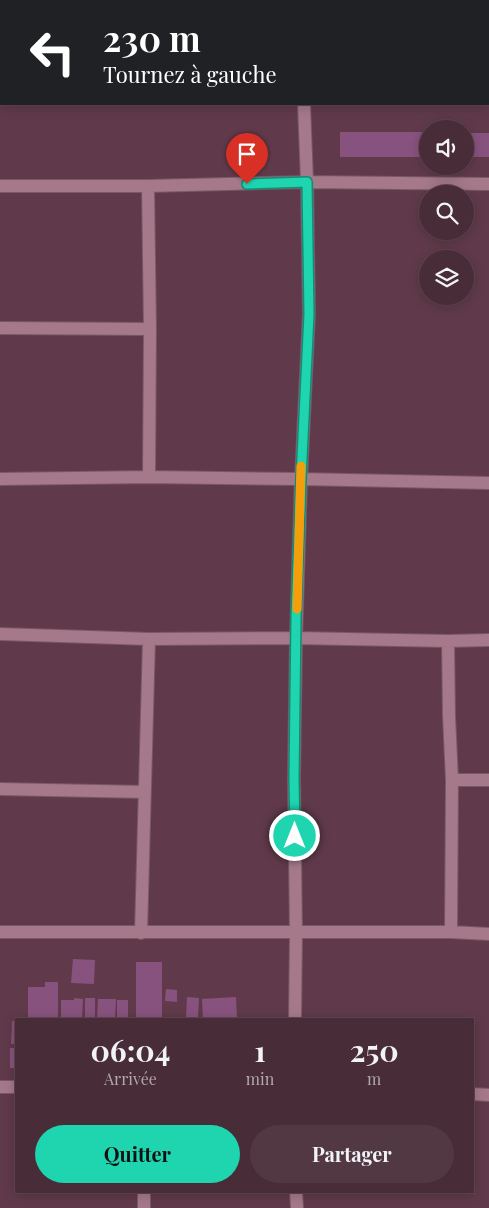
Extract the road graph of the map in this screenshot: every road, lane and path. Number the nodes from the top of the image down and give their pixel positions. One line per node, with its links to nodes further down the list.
1 (304, 105): 2 (street)
2 (307, 182): 3 (street); 5 (street); 10 (street)
3 (489, 184)
4 (0, 186): 5 (street)
5 (148, 186): 7 (street)
6 (0, 328): 7 (street)
7 (150, 329): 8 (street)
8 (149, 477): 9 (street); 10 (street)
9 (0, 479)
10 (301, 479): 11 (street); 13 (street)
11 (489, 482)
12 (0, 634): 14 (street)
13 (296, 638): 14 (street); 16 (street); 23 (street)
14 (149, 639): 20 (street)
15 (489, 640): 16 (street)
16 (448, 641): 17 (street)
17 (452, 780): 18 (street); 24 (street)
18 (489, 780)
19 (0, 789): 20 (street)
20 (145, 792): 22 (street)
21 (0, 932): 22 (street)
22 (141, 932): 23 (street)
23 (296, 932): 24 (street); 26 (street)
24 (451, 932): 25 (street)
25 (489, 934)
26 (296, 1018)
27 (0, 1087): 28 (street)
28 (15, 1087)
29 (474, 1094): 30 (street)
30 (489, 1094)
31 (144, 1193): 33 (street)
32 (296, 1193): 34 (street)
33 (144, 1208)
34 (297, 1208)

